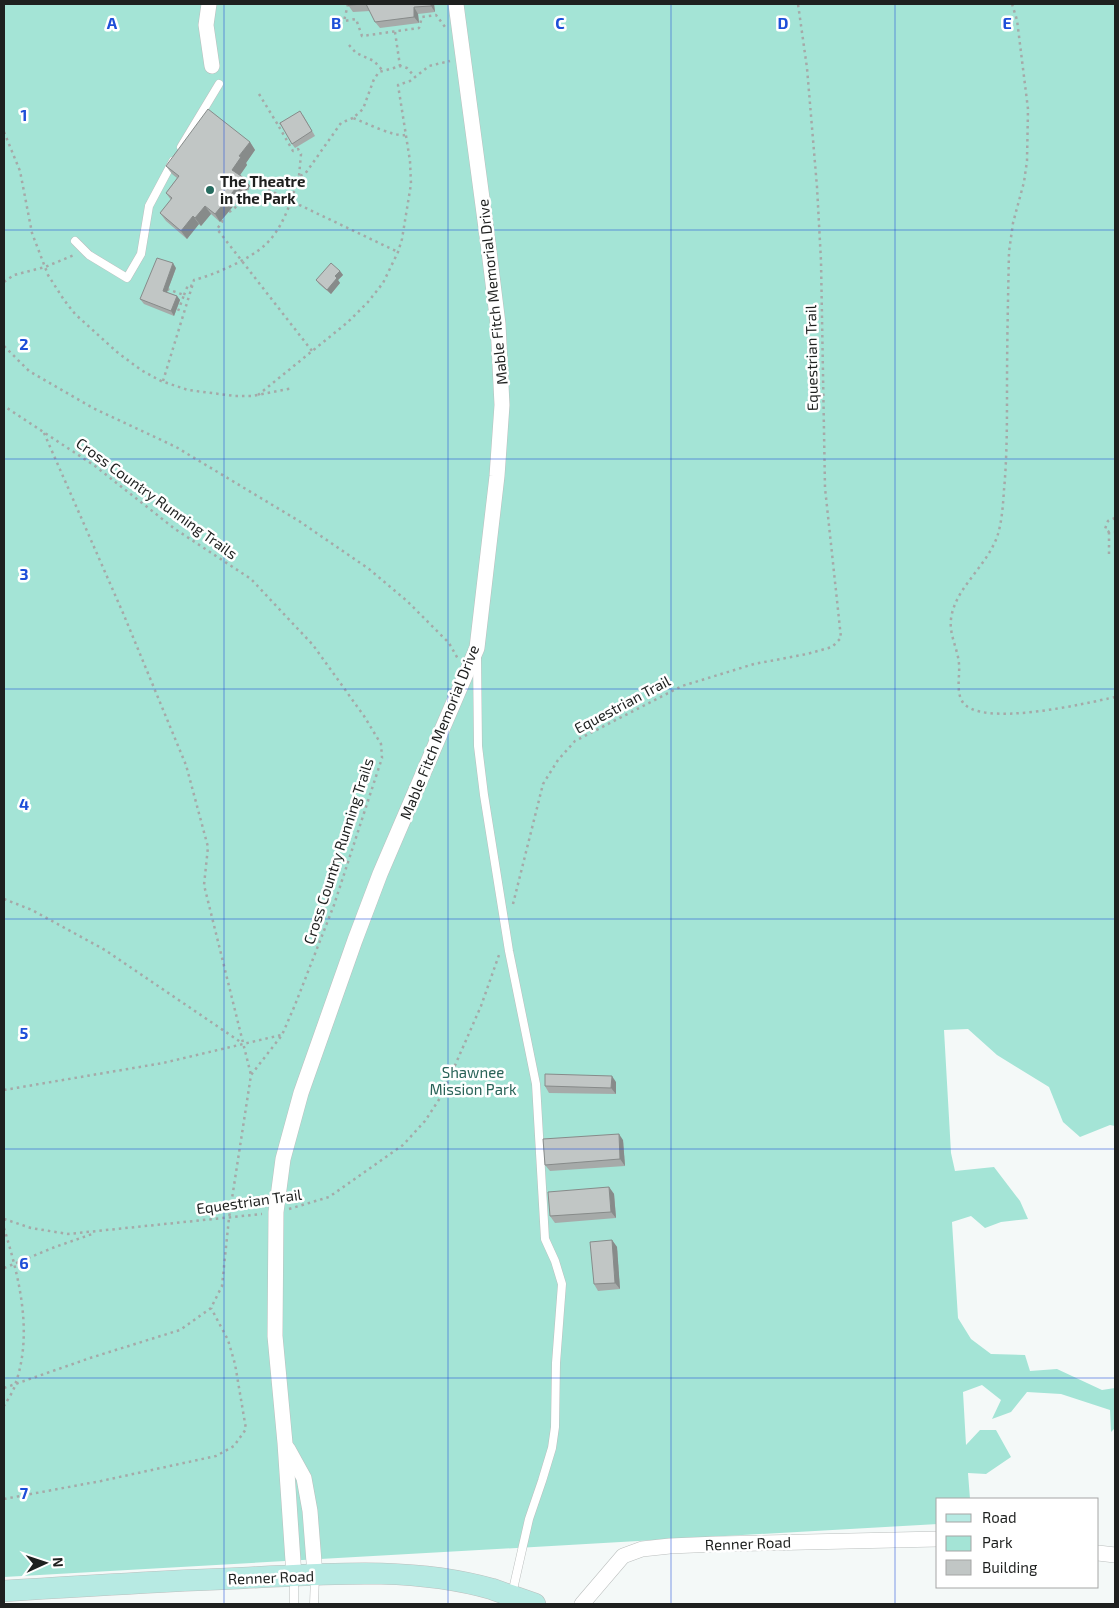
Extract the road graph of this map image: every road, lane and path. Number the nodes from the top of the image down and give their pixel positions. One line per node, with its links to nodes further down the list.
1 (210, 4): 10 (street)
2 (348, 4): 6 (path)
3 (456, 4): 48 (street, Mable Fitch Memorial Drive)
4 (798, 4): 52 (path, Equestrian Trail)
5 (1012, 4): 50 (path)
6 (395, 32): 7 (path); 11 (path)
7 (449, 33)
8 (349, 46): 12 (path)
9 (454, 59): 13 (path)
10 (212, 66)
11 (400, 66): 12 (path); 13 (path)
12 (382, 71): 16 (path)
13 (415, 77): 20 (path)
14 (219, 84): 28 (lane)
15 (259, 94): 18 (path)
16 (353, 118): 20 (path); 21 (path)
17 (285, 121): 18 (path)
18 (278, 125): 21 (path)
19 (4, 132): 31 (path)
20 (406, 134): 29 (path)
21 (299, 176): 24 (path)
22 (247, 189): 24 (path)
23 (241, 197): 25 (path)
24 (291, 201): 29 (path); 30 (path)
25 (229, 212)
26 (222, 220): 30 (path)
27 (75, 241): 28 (lane)
28 (85, 251): 31 (path)
29 (398, 252): 38 (path)
30 (241, 260): 33 (path); 38 (path)
31 (45, 267): 32 (path); 39 (path)
32 (4, 282)
33 (192, 286): 35 (path); 39 (path)
34 (167, 288): 35 (path)
35 (184, 295): 36 (path)
36 (177, 314)
37 (4, 346): 49 (path)
38 (312, 351): 41 (path)
39 (162, 381): 41 (path)
40 (293, 388): 41 (path)
41 (258, 394)
42 (8, 408): 43 (path, Cross Country Running Trails)
43 (43, 431): 53 (path, Cross Country Running Trails); 54 (path, Cross Country Running Trails)
44 (1115, 518): 45 (path)
45 (1109, 532): 46 (path); 47 (path)
46 (1115, 532)
47 (1109, 558)
48 (476, 648): 49 (street, Mable Fitch Memorial Drive); 52 (lane)
49 (466, 673): 57 (street, Mable Fitch Memorial Drive)
50 (1115, 697)
51 (4, 899): 54 (path)
52 (506, 930): 57 (path, Equestrian Trail); 76 (lane)
53 (282, 1035): 54 (path); 55 (path, Cross Country Running Trails)
54 (243, 1044): 55 (path, Cross Country Running Trails); 56 (path)
55 (251, 1075): 58 (path, Cross Country Running Trails)
56 (4, 1090)
57 (276, 1212): 58 (path, Equestrian Trail); 68 (street, Mable Fitch Memorial Drive)
58 (229, 1218): 61 (path, Equestrian Trail); 64 (path, Cross Country Running Trails)
59 (4, 1219): 61 (path, Equestrian Trail)
60 (4, 1228): 62 (path)
61 (102, 1231): 62 (path)
62 (14, 1262): 63 (path); 65 (path)
63 (4, 1268)
64 (211, 1308): 65 (path, Cross Country Running Trails); 69 (path)
65 (16, 1384): 66 (path, Cross Country Running Trails); 67 (path)
66 (4, 1388)
67 (4, 1406)
68 (285, 1443): 73 (street, Mable Fitch Memorial Drive); 74 (street, Mable Fitch Memorial Drive)
69 (4, 1499)
70 (936, 1539): 80 (street, Renner Road)
71 (1099, 1553): 72 (street)
72 (1115, 1555)
73 (315, 1575): 74 (main road, Renner Road); 76 (main road, Renner Road); 78 (lane)
74 (294, 1576): 75 (main road, Renner Road); 77 (lane)
75 (4, 1592)
76 (512, 1596): 79 (main road, Renner Road)
77 (294, 1604)
78 (314, 1604)
79 (535, 1604)
80 (582, 1604)

